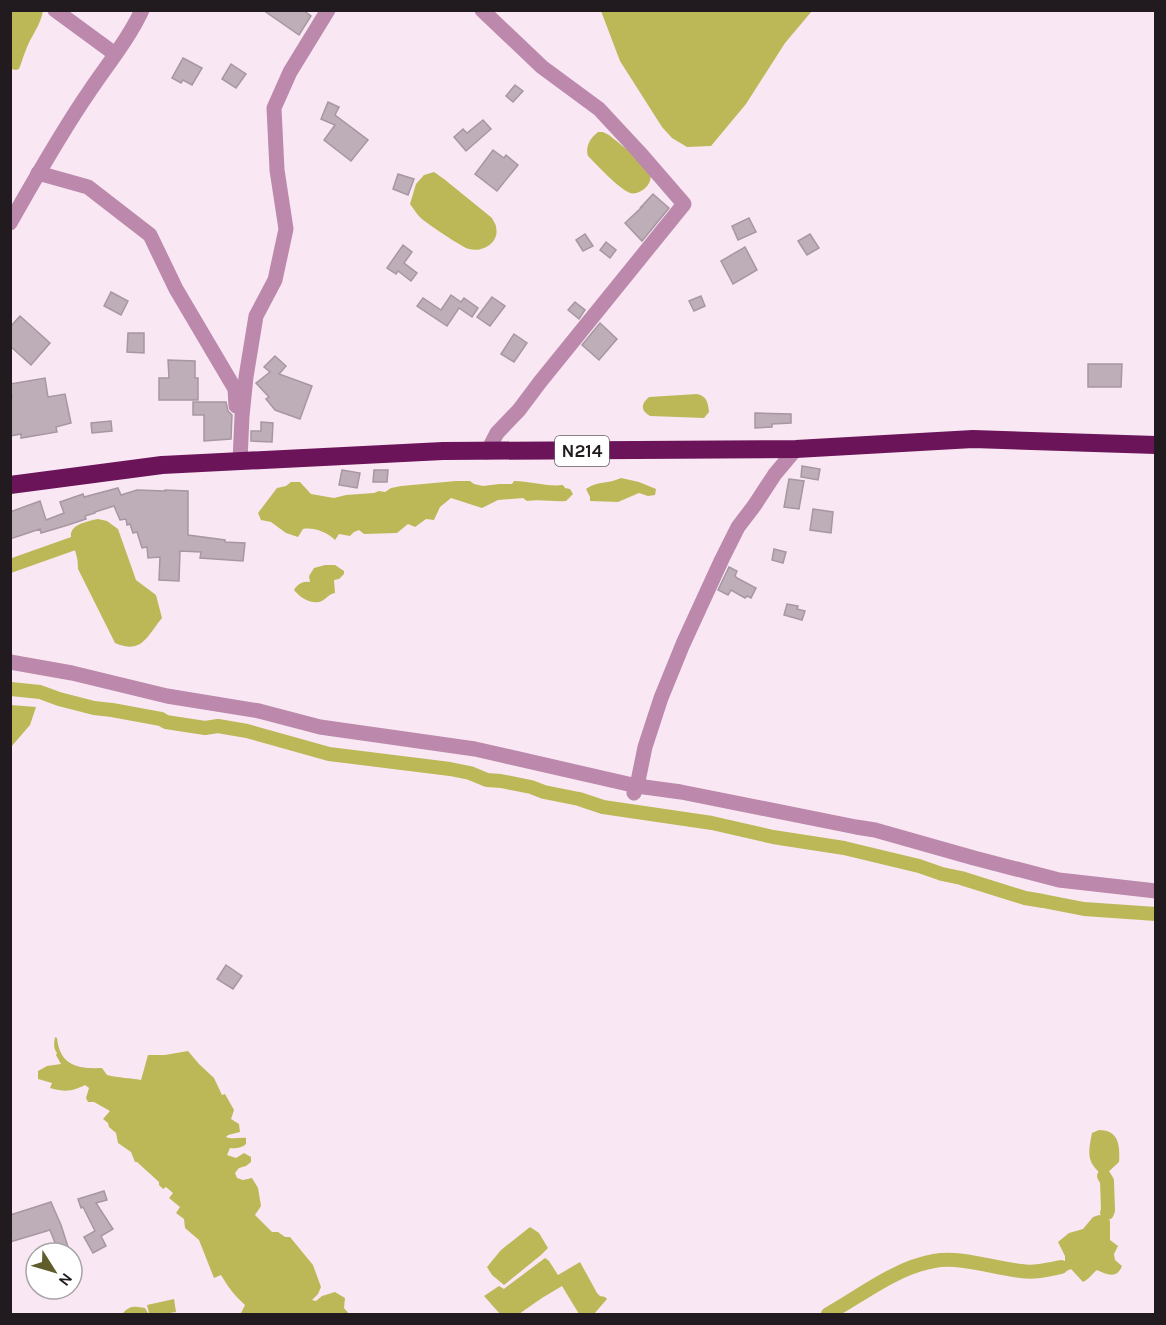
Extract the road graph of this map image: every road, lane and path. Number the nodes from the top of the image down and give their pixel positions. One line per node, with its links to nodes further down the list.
1 (55, 10): 5 (street)
2 (142, 10): 5 (street)
3 (328, 10): 11 (street)
4 (482, 10): 10 (street)
5 (115, 54): 6 (street)
6 (38, 173): 7 (street); 11 (street)
7 (10, 223)
8 (1155, 445): 9 (highway, N214)
9 (796, 449): 10 (highway, N214); 14 (street)
10 (487, 452): 11 (highway, N214)
11 (240, 461): 12 (highway, N214)
12 (10, 485)
13 (10, 662): 14 (street)
14 (635, 790): 15 (street)
15 (1155, 891)

